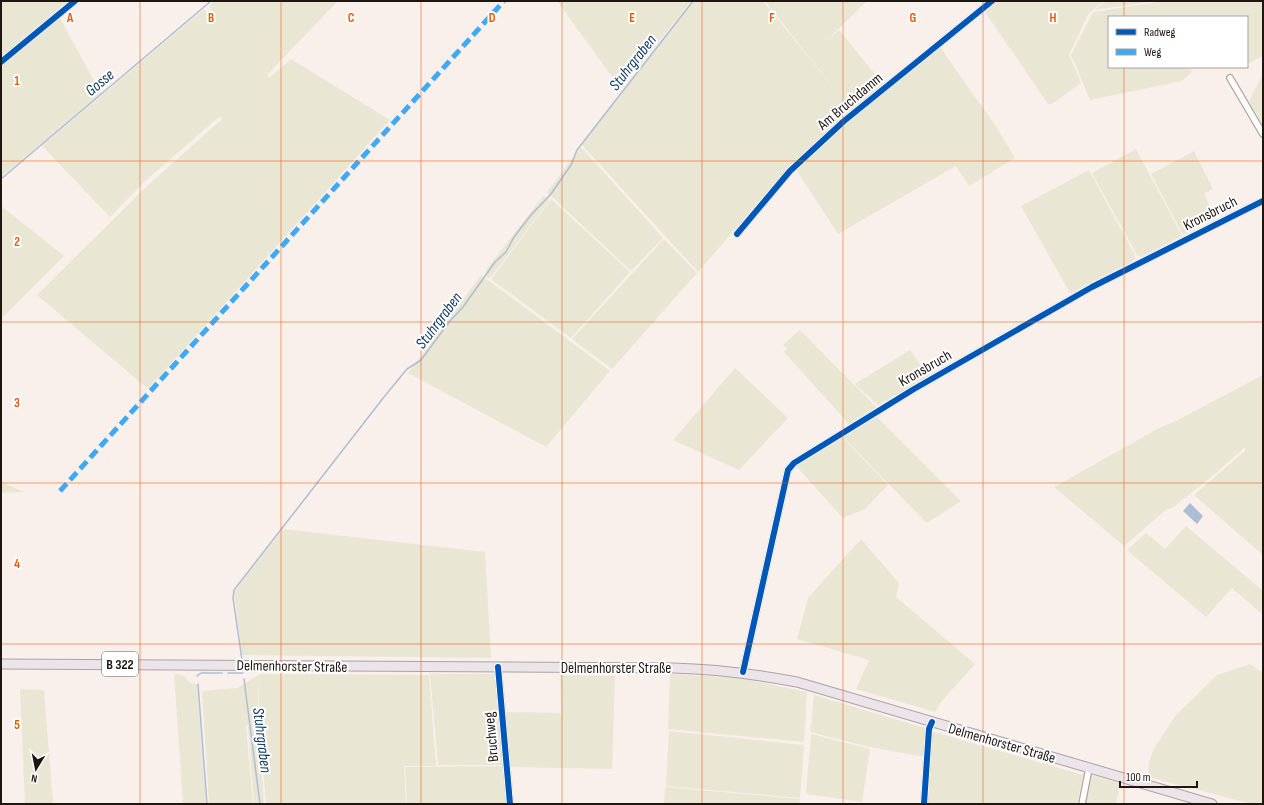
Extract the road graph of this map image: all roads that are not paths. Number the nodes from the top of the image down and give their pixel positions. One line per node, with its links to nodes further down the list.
1 (75, 1): 3 (street)
2 (992, 1): 7 (street, Am Bruchdamm)
3 (1, 62)
4 (1230, 78): 5 (street)
5 (1263, 134)
6 (1263, 201): 10 (street, Kronsbruch)
7 (737, 234)
8 (1, 664): 9 (main road, Delmenhorster Straße / B 322)
9 (498, 667): 10 (main road, Delmenhorster Straße / B 322); 13 (street, Bruchweg)
10 (743, 672): 11 (main road, Delmenhorster Straße / B 322)
11 (932, 722): 12 (main road, Delmenhorster Straße / B 322); 14 (street)
12 (1089, 768): 15 (street); 16 (main road, Delmenhorster Straße / B 322)
13 (510, 804)
14 (924, 804)
15 (1082, 804)
16 (1212, 804)

